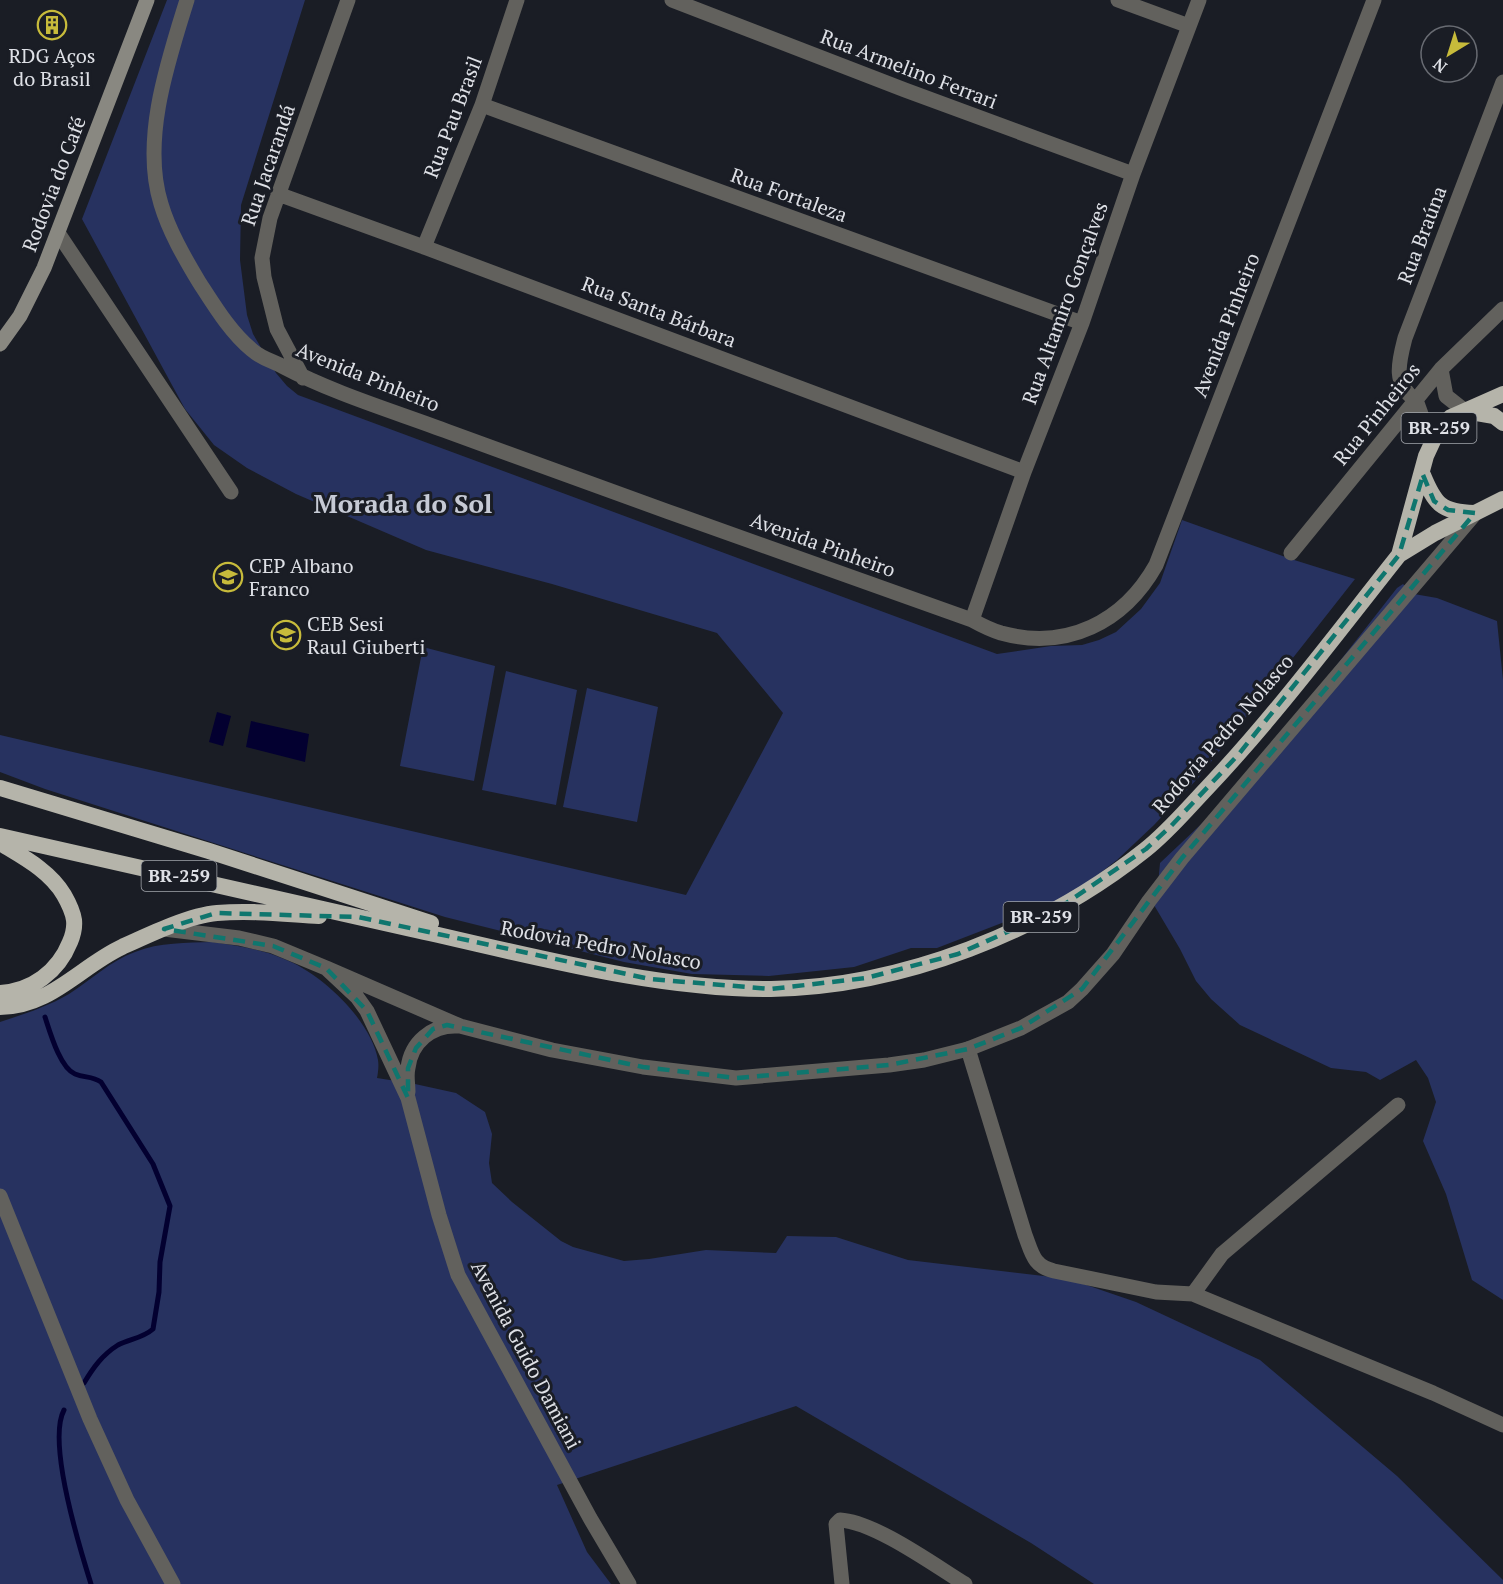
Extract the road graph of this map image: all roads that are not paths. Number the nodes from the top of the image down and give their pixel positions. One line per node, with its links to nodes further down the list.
1 (147, 0): 14 (main road, Rodovia do Café)
2 (187, 0): 20 (street, Avenida Pinheiro)
3 (348, 0): 13 (street, Rua Jacarandá)
4 (517, 0): 11 (street, Rua Pau Brasil)
5 (674, 0): 12 (street, Rua Armelino Ferrari)
6 (1118, 0): 9 (street)
7 (1199, 0): 9 (street, Rua Altamiro Gonçalves)
8 (1374, 0): 33 (street, Avenida Pinheiro)
9 (1189, 26): 12 (street, Rua Altamiro Gonçalves)
10 (1503, 82): 22 (street, Rua Braúna)
11 (482, 105): 15 (street, Rua Pau Brasil); 17 (street, Rua Fortaleza)
12 (1133, 174): 17 (street, Rua Altamiro Gonçalves)
13 (278, 194): 15 (street, Rua Santa Bárbara); 20 (street, Rua Jacarandá)
14 (58, 233): 18 (main road, Rodovia do Café); 28 (street)
15 (424, 247): 26 (street, Rua Santa Bárbara)
16 (1503, 309): 19 (street, Rua Pinheiros)
17 (1082, 323): 26 (street, Rua Altamiro Gonçalves)
18 (0, 344)
19 (1441, 369): 22 (street, Rua Pinheiros); 23 (street)
20 (303, 378): 33 (street, Avenida Pinheiro)
21 (1503, 394): 23 (highway, Rodovia Pedro Nolasco / BR-259)
22 (1416, 400): 25 (street, Rua Braúna); 31 (street, Rua Pinheiros)
23 (1466, 411): 24 (highway); 25 (highway, Rodovia Pedro Nolasco / BR-259)
24 (1503, 423)
25 (1431, 442): 27 (highway, Rodovia Pedro Nolasco / BR-259)
26 (1024, 472): 33 (street, Rua Altamiro Gonçalves)
27 (1422, 475): 30 (highway); 32 (highway, Rodovia Pedro Nolasco / BR-259)
28 (231, 492)
29 (1503, 499): 30 (highway, Rodovia Pedro Nolasco / BR-259)
30 (1475, 513): 32 (highway, Rodovia Pedro Nolasco / BR-259); 44 (street)
31 (1291, 553)
32 (1399, 555): 39 (highway, Rodovia Pedro Nolasco / BR-259)
33 (972, 620)
34 (0, 788): 39 (highway)
35 (0, 836): 37 (highway, Rodovia Pedro Nolasco / BR-259)
36 (0, 843): 41 (highway)
37 (358, 917): 38 (highway); 39 (highway, Rodovia Pedro Nolasco / BR-259)
38 (164, 929): 40 (street, Avenida Guido Damiani); 42 (highway)
39 (541, 958)
40 (326, 968): 43 (street); 45 (street, Avenida Guido Damiani)
41 (0, 993)
42 (0, 1007)
43 (460, 1026): 44 (street); 45 (street, Avenida Guido Damiani)
44 (968, 1049): 48 (street)
45 (408, 1098): 51 (street, Avenida Guido Damiani)
46 (1398, 1105): 48 (street)
47 (0, 1196): 50 (street)
48 (1193, 1294): 49 (street)
49 (1503, 1425)
50 (173, 1584)
51 (629, 1584)
52 (842, 1584): 53 (street)
53 (965, 1584)

